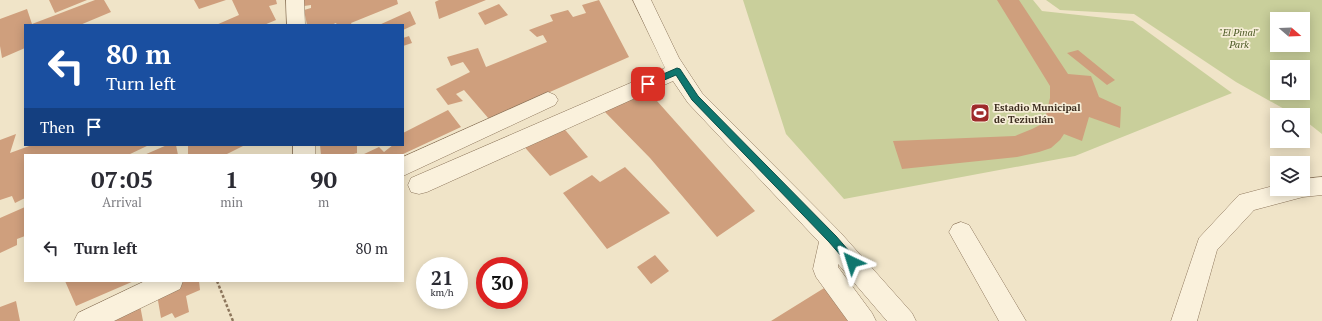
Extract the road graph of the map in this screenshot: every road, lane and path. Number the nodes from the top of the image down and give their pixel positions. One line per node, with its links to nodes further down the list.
1 (295, 0): 3 (street)
2 (642, 0): 4 (street)
3 (296, 24)
4 (677, 71): 7 (street); 12 (street)
5 (548, 100): 6 (street)
6 (404, 167)
7 (419, 185)
8 (1322, 186): 9 (street)
9 (1310, 187)
10 (1271, 196): 20 (street)
11 (961, 232): 19 (street)
12 (832, 239): 17 (street); 18 (street)
13 (169, 282): 15 (street)
14 (217, 282): 16 (path)
15 (87, 321)
16 (233, 321)
17 (863, 321)
18 (903, 321)
19 (1013, 321)
20 (1184, 321)

